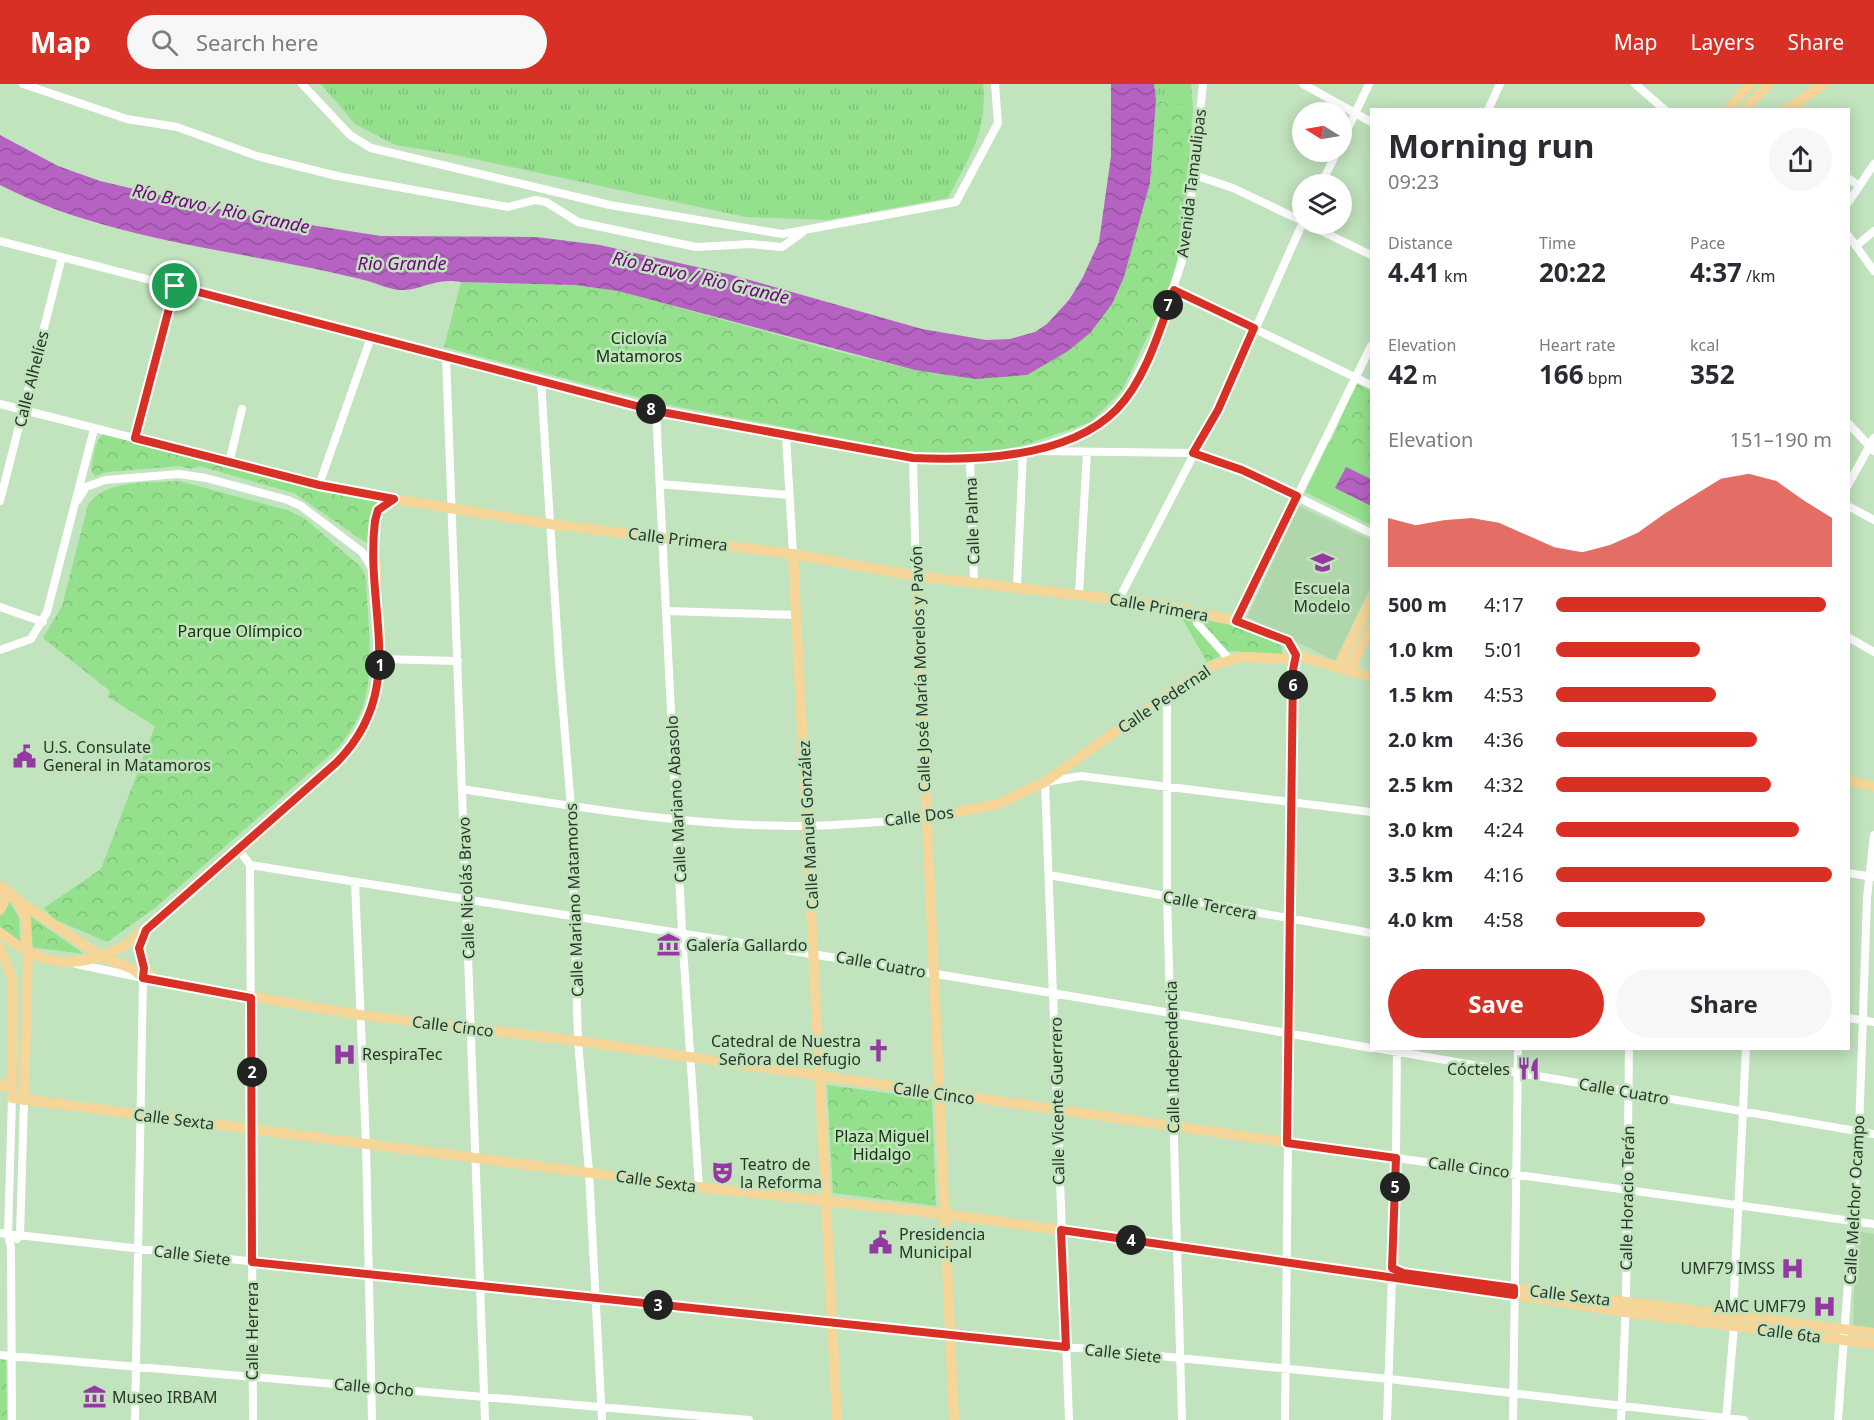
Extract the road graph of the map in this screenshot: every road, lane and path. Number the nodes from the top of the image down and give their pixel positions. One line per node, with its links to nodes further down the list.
1 (23, 84): 26 (street)
2 (302, 84): 26 (street)
3 (995, 84): 26 (street)
4 (1203, 84): 21 (street, Avenida Tamaulipas)
5 (1303, 84): 17 (street)
6 (1369, 84): 17 (street)
7 (1500, 84): 12 (street)
8 (1635, 84): 13 (street)
9 (1750, 84): 14 (main road)
10 (1768, 84): 15 (main road)
11 (1824, 84): 16 (main road)
12 (1489, 108)
13 (1663, 108)
14 (1730, 108)
15 (1747, 108)
16 (1789, 108)
17 (1355, 114): 18 (street); 19 (street)
18 (1352, 120)
19 (1370, 122)
20 (1874, 164): 23 (street)
21 (1194, 175): 25 (street); 37 (street, Avenida Tamaulipas)
22 (1850, 179): 23 (street)
23 (1859, 186): 24 (street)
24 (1850, 200)
25 (1292, 217)
26 (804, 231)
27 (1874, 231): 32 (street)
28 (1297, 234): 38 (street)
29 (1328, 234): 33 (street)
30 (1850, 238): 32 (street)
31 (0, 241): 34 (street, Avenida Tamaulipas)
32 (1856, 246): 35 (street)
33 (1370, 255)
34 (62, 257): 36 (street, Avenida Tamaulipas); 47 (street, Calle Alhelíes)
35 (1874, 271)
36 (175, 286): 39 (street, Avenida Tamaulipas); 52 (street)
37 (1174, 290): 38 (street); 54 (street, Avenida Tamaulipas)
38 (1254, 328): 42 (street); 56 (street)
39 (371, 337): 41 (street, Avenida Tamaulipas); 62 (street)
40 (1370, 348): 42 (street)
41 (446, 356): 43 (street, Avenida Tamaulipas); 69 (street, Calle Nicolás Bravo)
42 (1356, 378): 44 (street); 64 (street)
43 (541, 381): 48 (street, Avenida Tamaulipas); 71 (street, Calle Mariano Matamoros)
44 (1370, 385)
45 (0, 404): 47 (street, Calle Primera)
46 (242, 409): 59 (street)
47 (22, 410): 50 (street, Calle Primera); 67 (street, Calle Alhelíes)
48 (656, 411): 51 (street, Avenida Tamaulipas); 61 (street, Calle Mariano Abasolo)
49 (1850, 425): 53 (street)
50 (94, 429): 52 (street, Calle Primera); 66 (street)
51 (786, 435): 57 (street, Avenida Tamaulipas); 63 (street)
52 (135, 438): 59 (street, Calle Primera)
53 (1872, 445): 60 (street)
54 (1027, 451): 55 (street); 58 (street, Avenida Tamaulipas); 78 (street)
55 (1087, 452): 56 (street); 79 (street)
56 (1193, 453): 64 (street); 80 (street)
57 (913, 458): 58 (street, Avenida Tamaulipas); 76 (street, Calle José María Morelos y Pavón)
58 (970, 459): 77 (street, Calle Palma)
59 (229, 463): 62 (street, Calle Primera)
60 (1850, 482)
61 (660, 484): 63 (street); 73 (street, Calle Mariano Abasolo)
62 (319, 485): 65 (street, Calle Primera)
63 (789, 495): 74 (street)
64 (1297, 496): 72 (street); 86 (street)
65 (394, 499): 69 (main road, Calle Primera); 75 (main road)
66 (78, 500): 75 (street); 87 (street)
67 (0, 501)
68 (1850, 507): 70 (street)
69 (453, 508): 71 (main road, Calle Primera); 95 (street, Calle Nicolás Bravo)
70 (1874, 520)
71 (550, 524): 73 (main road, Calle Primera); 106 (street, Calle Mariano Matamoros)
72 (1370, 532)
73 (662, 537): 74 (main road, Calle Primera); 83 (street, Calle Mariano Abasolo)
74 (793, 554): 76 (main road, Calle Primera); 85 (main road, Calle Manuel González)
75 (374, 572): 93 (main road)
76 (916, 576): 77 (main road, Calle Primera); 108 (main road, Calle José María Morelos y Pavón)
77 (974, 582): 78 (main road, Calle Primera)
78 (1017, 587): 79 (main road, Calle Primera)
79 (1079, 594): 80 (main road, Calle Primera)
80 (1119, 599): 84 (main road, Calle Primera)
81 (1370, 602): 96 (main road)
82 (0, 607): 87 (street)
83 (666, 611): 85 (street); 109 (street, Calle Mariano Abasolo)
84 (1194, 611): 86 (main road, Calle Primera); 94 (street)
85 (797, 615): 110 (main road, Calle Manuel González)
86 (1236, 621): 92 (main road, Calle Primera)
87 (43, 622): 90 (street)
88 (1370, 629): 97 (main road)
89 (1850, 638): 91 (street)
90 (0, 650)
91 (1874, 652)
92 (1296, 655): 94 (main road, Calle Pedernal); 96 (main road, Calle Primera); 105 (street)
93 (380, 659): 95 (street); 112 (main road)
94 (1229, 659): 99 (main road, Calle Pedernal)
95 (458, 662): 104 (street, Calle Nicolás Bravo)
96 (1338, 668): 97 (main road, Calle Primera)
97 (1349, 671): 98 (main road, Calle Primera)
98 (1370, 676)
99 (1167, 695): 101 (main road, Calle Pedernal); 102 (street, Calle Independencia)
100 (1850, 781): 103 (main road)
101 (1046, 782): 102 (street, Calle Dos); 108 (main road, Calle Dos); 115 (street, Calle Vicente Guerrero)
102 (1167, 786): 105 (street, Calle Dos); 119 (street, Calle Independencia)
103 (1874, 786)
104 (462, 789): 106 (street, Calle Dos); 121 (street, Calle Nicolás Bravo)
105 (1292, 802): 107 (street, Calle Dos); 124 (street)
106 (571, 807): 109 (street, Calle Dos); 123 (street, Calle Mariano Matamoros)
107 (1370, 812)
108 (927, 818): 110 (street, Calle Dos); 136 (main road, Calle José María Morelos y Pavón)
109 (678, 819): 110 (street, Calle Dos); 126 (street, Calle Mariano Abasolo)
110 (807, 826): 131 (main road, Calle Manuel González)
111 (1874, 836): 116 (street, Calle Melchor Ocampo)
112 (239, 850): 113 (street); 125 (main road)
113 (250, 865): 117 (street, Calle Cuatro); 139 (street, Calle Herrera)
114 (1850, 873): 116 (street)
115 (1049, 875): 119 (street, Calle Tercera); 138 (street, Calle Vicente Guerrero)
116 (1872, 876): 143 (street, Calle Melchor Ocampo)
117 (355, 882): 121 (street, Calle Cuatro); 141 (street)
118 (2, 886): 120 (main road); 122 (main road)
119 (1167, 897): 124 (street, Calle Tercera); 140 (street, Calle Independencia)
120 (16, 900): 130 (main road); 133 (main road, Calle Cinco)
121 (467, 901): 123 (street, Calle Cuatro); 145 (street, Calle Nicolás Bravo)
122 (0, 910)
123 (576, 916): 126 (street, Calle Cuatro); 148 (street, Calle Mariano Matamoros)
124 (1291, 920): 128 (street, Calle Tercera); 147 (street)
125 (146, 930): 133 (main road); 137 (main road)
126 (682, 932): 131 (street, Calle Cuatro); 154 (street, Calle Mariano Abasolo)
127 (0, 933): 130 (main road)
128 (1370, 933)
129 (0, 947): 146 (main road)
130 (28, 953): 132 (main road); 135 (main road)
131 (815, 953): 136 (street, Calle Cuatro); 156 (main road, Calle Manuel González)
132 (39, 956): 134 (main road); 135 (main road)
133 (102, 957): 134 (main road); 137 (main road, Calle Cinco)
134 (76, 964): 137 (street)
135 (26, 971): 146 (main road)
136 (934, 973): 138 (street, Calle Cuatro); 160 (main road, Calle José María Morelos y Pavón)
137 (147, 975): 139 (main road, Calle Cinco); 165 (street)
138 (1055, 994): 140 (street, Calle Cuatro); 163 (street, Calle Vicente Guerrero)
139 (251, 998): 141 (main road, Calle Cinco); 167 (street, Calle Herrera)
140 (1172, 1014): 147 (street, Calle Cuatro); 166 (street, Calle Independencia)
141 (360, 1015): 145 (main road, Calle Cinco); 171 (street)
142 (1850, 1018): 143 (street)
143 (1862, 1020): 144 (street); 168 (street, Calle Melchor Ocampo)
144 (1874, 1022)
145 (471, 1028): 148 (main road, Calle Cinco); 172 (street, Calle Nicolás Bravo)
146 (19, 1029): 157 (main road); 162 (main road)
147 (1287, 1033): 149 (street, Calle Cuatro); 170 (street)
148 (578, 1041): 154 (main road, Calle Cinco); 174 (street, Calle Mariano Matamoros)
149 (1370, 1047)
150 (1518, 1050): 155 (street)
151 (1629, 1050): 159 (street, Calle Horacio Terán)
152 (1746, 1050): 164 (street)
153 (1397, 1051): 155 (street, Calle Cuatro); 173 (street)
154 (691, 1058): 156 (main road, Calle Cinco); 178 (street, Calle Mariano Abasolo)
155 (1518, 1072): 159 (street, Calle Cuatro); 175 (street)
156 (819, 1076): 160 (main road, Calle Cinco); 180 (main road, Calle Manuel González)
157 (12, 1077): 158 (main road); 161 (main road)
158 (0, 1086)
159 (1628, 1092): 164 (street, Calle Cuatro); 179 (street, Calle Horacio Terán)
160 (938, 1095): 163 (main road, Calle Cinco); 182 (main road, Calle José María Morelos y Pavón)
161 (12, 1098): 162 (main road, Calle Sexta); 177 (street)
162 (24, 1100): 165 (main road, Calle Sexta); 176 (street)
163 (1057, 1110): 166 (main road, Calle Cinco); 185 (street, Calle Vicente Guerrero)
164 (1743, 1112): 168 (street, Calle Cuatro); 181 (street)
165 (141, 1115): 167 (main road, Calle Sexta); 190 (street)
166 (1174, 1127): 170 (main road, Calle Cinco); 188 (street, Calle Independencia)
167 (253, 1130): 171 (main road, Calle Sexta); 192 (street, Calle Herrera)
168 (1859, 1131): 169 (street, Calle Cuatro); 183 (street, Calle Melchor Ocampo)
169 (1874, 1134)
170 (1287, 1143): 173 (main road, Calle Cinco); 191 (street)
171 (366, 1144): 172 (main road, Calle Sexta); 194 (street)
172 (476, 1157): 174 (main road, Calle Sexta); 195 (street, Calle Nicolás Bravo)
173 (1396, 1158): 175 (street, Calle Cinco); 193 (main road)
174 (589, 1172): 178 (main road, Calle Sexta); 197 (street, Calle Mariano Matamoros)
175 (1516, 1173): 179 (street, Calle Cinco); 196 (street)
176 (22, 1180): 177 (street); 187 (street)
177 (10, 1181): 186 (street)
178 (699, 1187): 180 (main road, Calle Sexta)
179 (1627, 1191): 181 (street, Calle Cinco); 198 (street, Calle Horacio Terán)
180 (826, 1199): 182 (main road, Calle Sexta); 200 (main road, Calle Manuel González)
181 (1738, 1205): 183 (street, Calle Cinco); 199 (street)
182 (944, 1214): 185 (main road, Calle Sexta); 202 (main road, Calle José María Morelos y Pavón)
183 (1853, 1221): 184 (street, Calle Cinco); 203 (street, Calle Melchor Ocampo)
184 (1874, 1224)
185 (1061, 1230): 188 (main road, Calle Sexta); 205 (street, Calle Vicente Guerrero)
186 (4, 1234): 187 (street, Calle Siete); 189 (street)
187 (20, 1236): 189 (street); 190 (street, Calle Siete)
188 (1177, 1246): 191 (main road, Calle Sexta); 208 (street, Calle Independencia)
189 (11, 1248): 207 (street)
190 (140, 1249): 192 (street, Calle Siete); 209 (street)
191 (1286, 1261): 193 (main road, Calle Sexta); 210 (street)
192 (252, 1262): 194 (street, Calle Siete); 211 (street, Calle Herrera)
193 (1392, 1273): 196 (main road, Calle Sexta); 212 (street)
194 (368, 1275): 195 (street, Calle Siete); 213 (street)
195 (481, 1287): 197 (street, Calle Siete); 215 (street, Calle Nicolás Bravo)
196 (1514, 1292): 198 (main road, Calle Sexta); 214 (street)
197 (596, 1299): 200 (street, Calle Siete); 216 (street, Calle Mariano Matamoros)
198 (1626, 1307): 199 (main road, Calle 6ta); 217 (street, Calle Horacio Terán)
199 (1733, 1320): 203 (main road, Calle 6ta); 218 (street)
200 (831, 1325): 202 (street, Calle Siete); 226 (main road, Calle Manuel González)
201 (1874, 1333): 203 (main road)
202 (950, 1335): 205 (street, Calle Siete); 227 (main road, Calle José María Morelos y Pavón)
203 (1845, 1335): 204 (main road); 235 (street, Calle Melchor Ocampo)
204 (1874, 1344)
205 (1066, 1347): 208 (street, Calle Siete); 228 (street, Calle Vicente Guerrero)
206 (0, 1355): 207 (street, Calle Ocho)
207 (12, 1356): 209 (street, Calle Ocho); 219 (street)
208 (1179, 1359): 210 (street, Calle Siete); 229 (street, Calle Independencia)
209 (136, 1367): 211 (street, Calle Ocho); 220 (street)
210 (1286, 1371): 212 (street, Calle Siete); 230 (street)
211 (252, 1377): 213 (street, Calle Ocho); 221 (street, Calle Herrera)
212 (1389, 1379): 214 (street, Calle Siete); 231 (street)
213 (371, 1387): 215 (street, Calle Ocho); 222 (street)
214 (1514, 1393): 217 (street, Calle Siete); 232 (street)
215 (484, 1396): 216 (street, Calle Ocho); 223 (street, Calle Nicolás Bravo)
216 (602, 1406): 224 (street, Calle Mariano Matamoros); 225 (street, Calle Ocho)
217 (1622, 1407): 218 (street, Calle Siete); 233 (street, Calle Horacio Terán)
218 (1726, 1419): 234 (street, Calle Siete)
219 (12, 1420)
220 (135, 1420)
221 (253, 1420)
222 (372, 1420)
223 (485, 1420)
224 (602, 1420)
225 (748, 1420)
226 (837, 1420)
227 (954, 1420)
228 (1069, 1420)
229 (1182, 1420)
230 (1285, 1420)
231 (1387, 1420)
232 (1513, 1420)
233 (1621, 1420)
234 (1744, 1420)
235 (1838, 1420)

